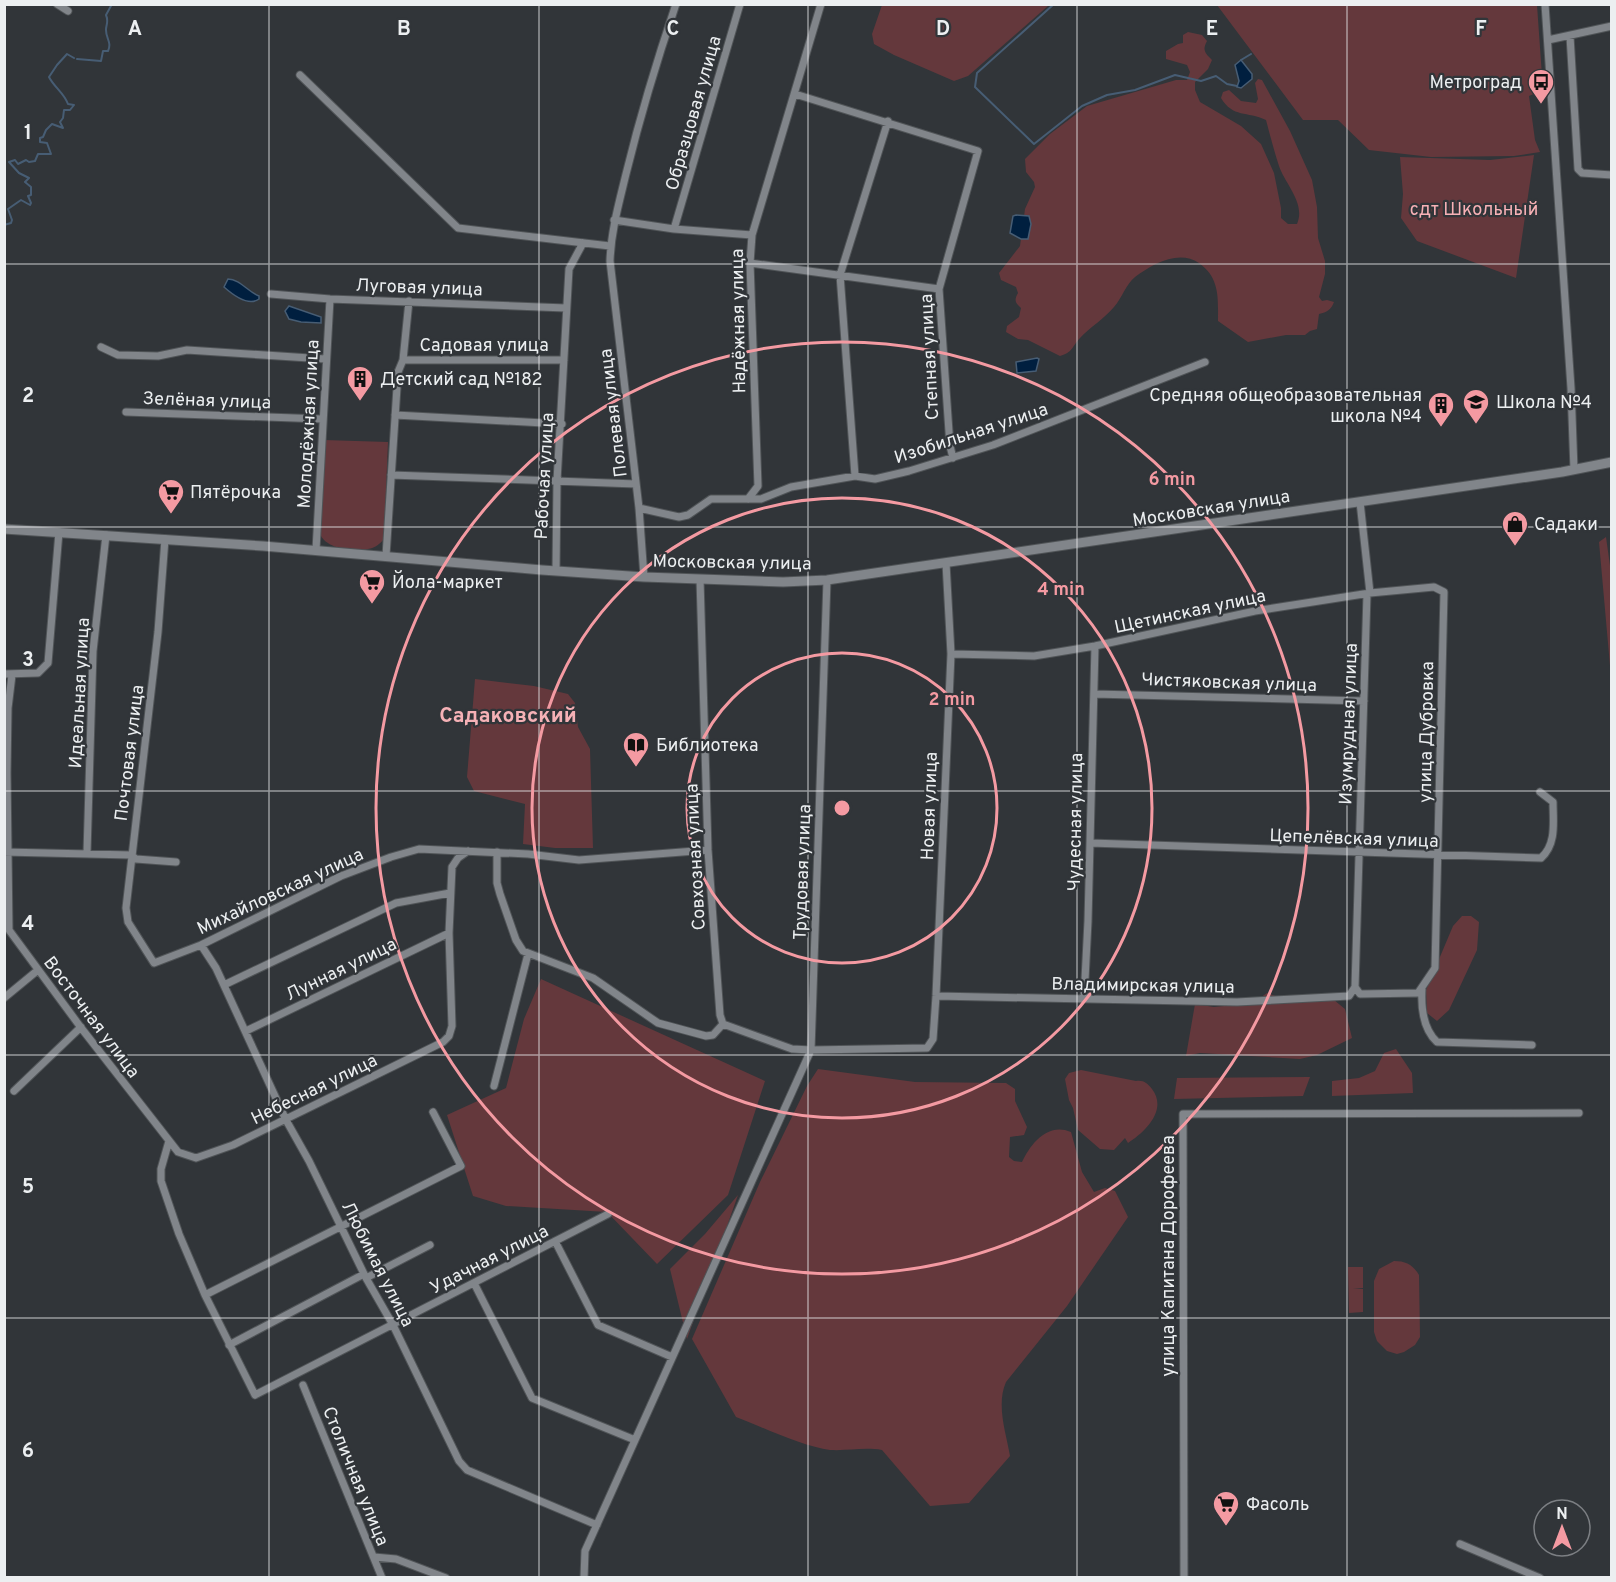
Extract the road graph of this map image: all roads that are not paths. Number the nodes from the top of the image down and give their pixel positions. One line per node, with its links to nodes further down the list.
1 (57, 4): 6 (street)
2 (676, 4): 14 (street, Полевая улица)
3 (740, 4): 15 (street, Образцовая улица)
4 (821, 4): 11 (street, Надёжная улица)
5 (1545, 4): 9 (street)
6 (68, 11)
7 (1611, 26): 8 (street)
8 (1570, 36): 9 (street); 13 (street)
9 (1548, 40): 37 (street)
10 (300, 75): 17 (street)
11 (795, 93): 12 (street); 16 (street, Надёжная улица)
12 (888, 121): 20 (street); 21 (street, Степная улица)
13 (1611, 175)
14 (614, 220): 15 (street); 18 (street, Полевая улица)
15 (674, 230): 16 (street)
16 (752, 235): 19 (street, Надёжная улица)
17 (583, 243): 18 (street); 25 (street, Рабочая улица)
18 (610, 246): 41 (street, Полевая улица)
19 (750, 263): 20 (street); 42 (street, Надёжная улица)
20 (840, 275): 21 (street); 39 (street)
21 (939, 288): 35 (street, Степная улица)
22 (271, 294): 23 (street, Луговая улица)
23 (330, 299): 24 (street, Луговая улица); 27 (street, Молодёжная улица)
24 (409, 301): 25 (street, Луговая улица); 28 (street)
25 (566, 308): 29 (street, Рабочая улица)
26 (101, 347): 27 (street)
27 (326, 359): 33 (street, Молодёжная улица)
28 (403, 360): 29 (street, Садовая улица); 32 (street)
29 (564, 360): 34 (street, Рабочая улица)
30 (1205, 362): 35 (street, Изобильная улица)
31 (126, 412): 33 (street, Зелёная улица)
32 (395, 415): 34 (street); 38 (street)
33 (322, 419): 49 (street, Молодёжная улица)
34 (562, 424): 40 (street, Рабочая улица)
35 (953, 458): 39 (street, Изобильная улица)
36 (1611, 462): 37 (main road, Московская улица)
37 (1574, 470): 43 (main road, Московская улица)
38 (391, 475): 40 (street); 50 (street)
39 (855, 476): 42 (street, Изобильная улица)
40 (557, 481): 41 (street); 52 (street, Рабочая улица)
41 (636, 484): 44 (street, Полевая улица)
42 (748, 499): 44 (street, Изобильная улица)
43 (1360, 502): 51 (main road, Московская улица); 57 (street, Изумрудная улица)
44 (639, 508): 53 (street, Полевая улица)
45 (4, 529): 46 (main road, Московская улица)
46 (59, 532): 47 (main road, Московская улица); 60 (street)
47 (106, 535): 48 (main road, Московская улица); 70 (street, Идеальная улица)
48 (165, 539): 49 (main road, Московская улица); 71 (street, Почтовая улица)
49 (316, 550): 50 (main road, Московская улица)
50 (386, 556): 52 (main road, Московская улица)
51 (946, 563): 55 (main road, Московская улица); 59 (street, Новая улица)
52 (555, 571): 53 (main road, Московская улица)
53 (644, 577): 54 (main road, Московская улица)
54 (700, 579): 55 (main road, Московская улица); 66 (street, Совхозная улица)
55 (827, 580): 91 (street, Трудовая улица)
56 (1434, 587): 57 (street, Щетинская улица); 72 (street, улица Дубровка)
57 (1369, 593): 58 (street, Щетинская улица); 62 (street, Изумрудная улица)
58 (1095, 646): 59 (street, Щетинская улица); 61 (street, Чудесная улица)
59 (951, 654): 84 (street, Новая улица)
60 (8, 675): 67 (street, Восточная улица)
61 (1094, 694): 62 (street, Чистяковская улица); 64 (street, Чудесная улица)
62 (1364, 701): 69 (street, Изумрудная улица)
63 (1540, 792): 72 (street, Цепелёвская улица)
64 (1090, 843): 69 (street, Цепелёвская улица); 86 (street, Чудесная улица)
65 (468, 850): 68 (street, Михайловская улица); 74 (street); 77 (street, Михайловская улица)
66 (708, 850): 68 (street, Михайловская улица); 87 (street, Совхозная улица)
67 (6, 852): 70 (street); 75 (street, Восточная улица)
68 (497, 852): 78 (street)
69 (1359, 852): 72 (street, Цепелёвская улица); 82 (street, Изумрудная улица)
70 (87, 853): 71 (street)
71 (131, 855): 73 (street); 79 (street, Почтовая улица)
72 (1438, 856): 83 (street, улица Дубровка)
73 (176, 862)
74 (450, 893): 76 (street); 81 (street)
75 (7, 930): 80 (street, Восточная улица)
76 (449, 933): 89 (street, Лунная улица); 96 (street, Небесная улица)
77 (201, 945): 79 (street, Михайловская улица); 81 (street, Любимая улица)
78 (528, 954): 87 (street); 92 (street)
79 (154, 963)
80 (38, 970): 85 (street); 88 (street, Восточная улица)
81 (224, 985): 89 (street, Любимая улица)
82 (1355, 987): 83 (street); 86 (street, Владимирская улица)
83 (1422, 987): 90 (street)
84 (936, 996): 86 (street, Владимирская улица); 91 (street, Новая улица)
85 (4, 998)
86 (1084, 999)
87 (723, 1024): 91 (street)
88 (81, 1027): 93 (street); 97 (street, Восточная улица)
89 (246, 1032): 96 (street, Любимая улица)
90 (1532, 1045)
91 (811, 1050): 108 (street)
92 (494, 1086)
93 (14, 1091)
94 (432, 1112): 100 (street)
95 (1579, 1113): 117 (street, улица Капитана Дорофеева)
96 (286, 1120): 98 (street, Небесная улица); 100 (street, Любимая улица)
97 (169, 1141): 98 (street, Восточная улица); 105 (street)
98 (178, 1152)
99 (608, 1214): 101 (street, Удачная улица)
100 (342, 1227): 103 (street, Любимая улица); 105 (street)
101 (555, 1241): 104 (street, Удачная улица); 108 (street)
102 (430, 1245): 103 (street)
103 (365, 1276): 106 (street, Любимая улица); 107 (street)
104 (474, 1283): 106 (street, Удачная улица); 110 (street)
105 (205, 1294): 107 (street)
106 (393, 1325): 107 (street, Удачная улица); 111 (street, Любимая улица)
107 (229, 1345)
108 (672, 1357): 110 (street)
109 (303, 1385): 113 (street, Столичная улица)
110 (634, 1440): 111 (street)
111 (597, 1525): 116 (street)
112 (1460, 1544): 118 (street)
113 (374, 1557): 114 (street, Столичная улица); 115 (street)
114 (382, 1578)
115 (446, 1578)
116 (584, 1578)
117 (1184, 1578)
118 (1540, 1578)

